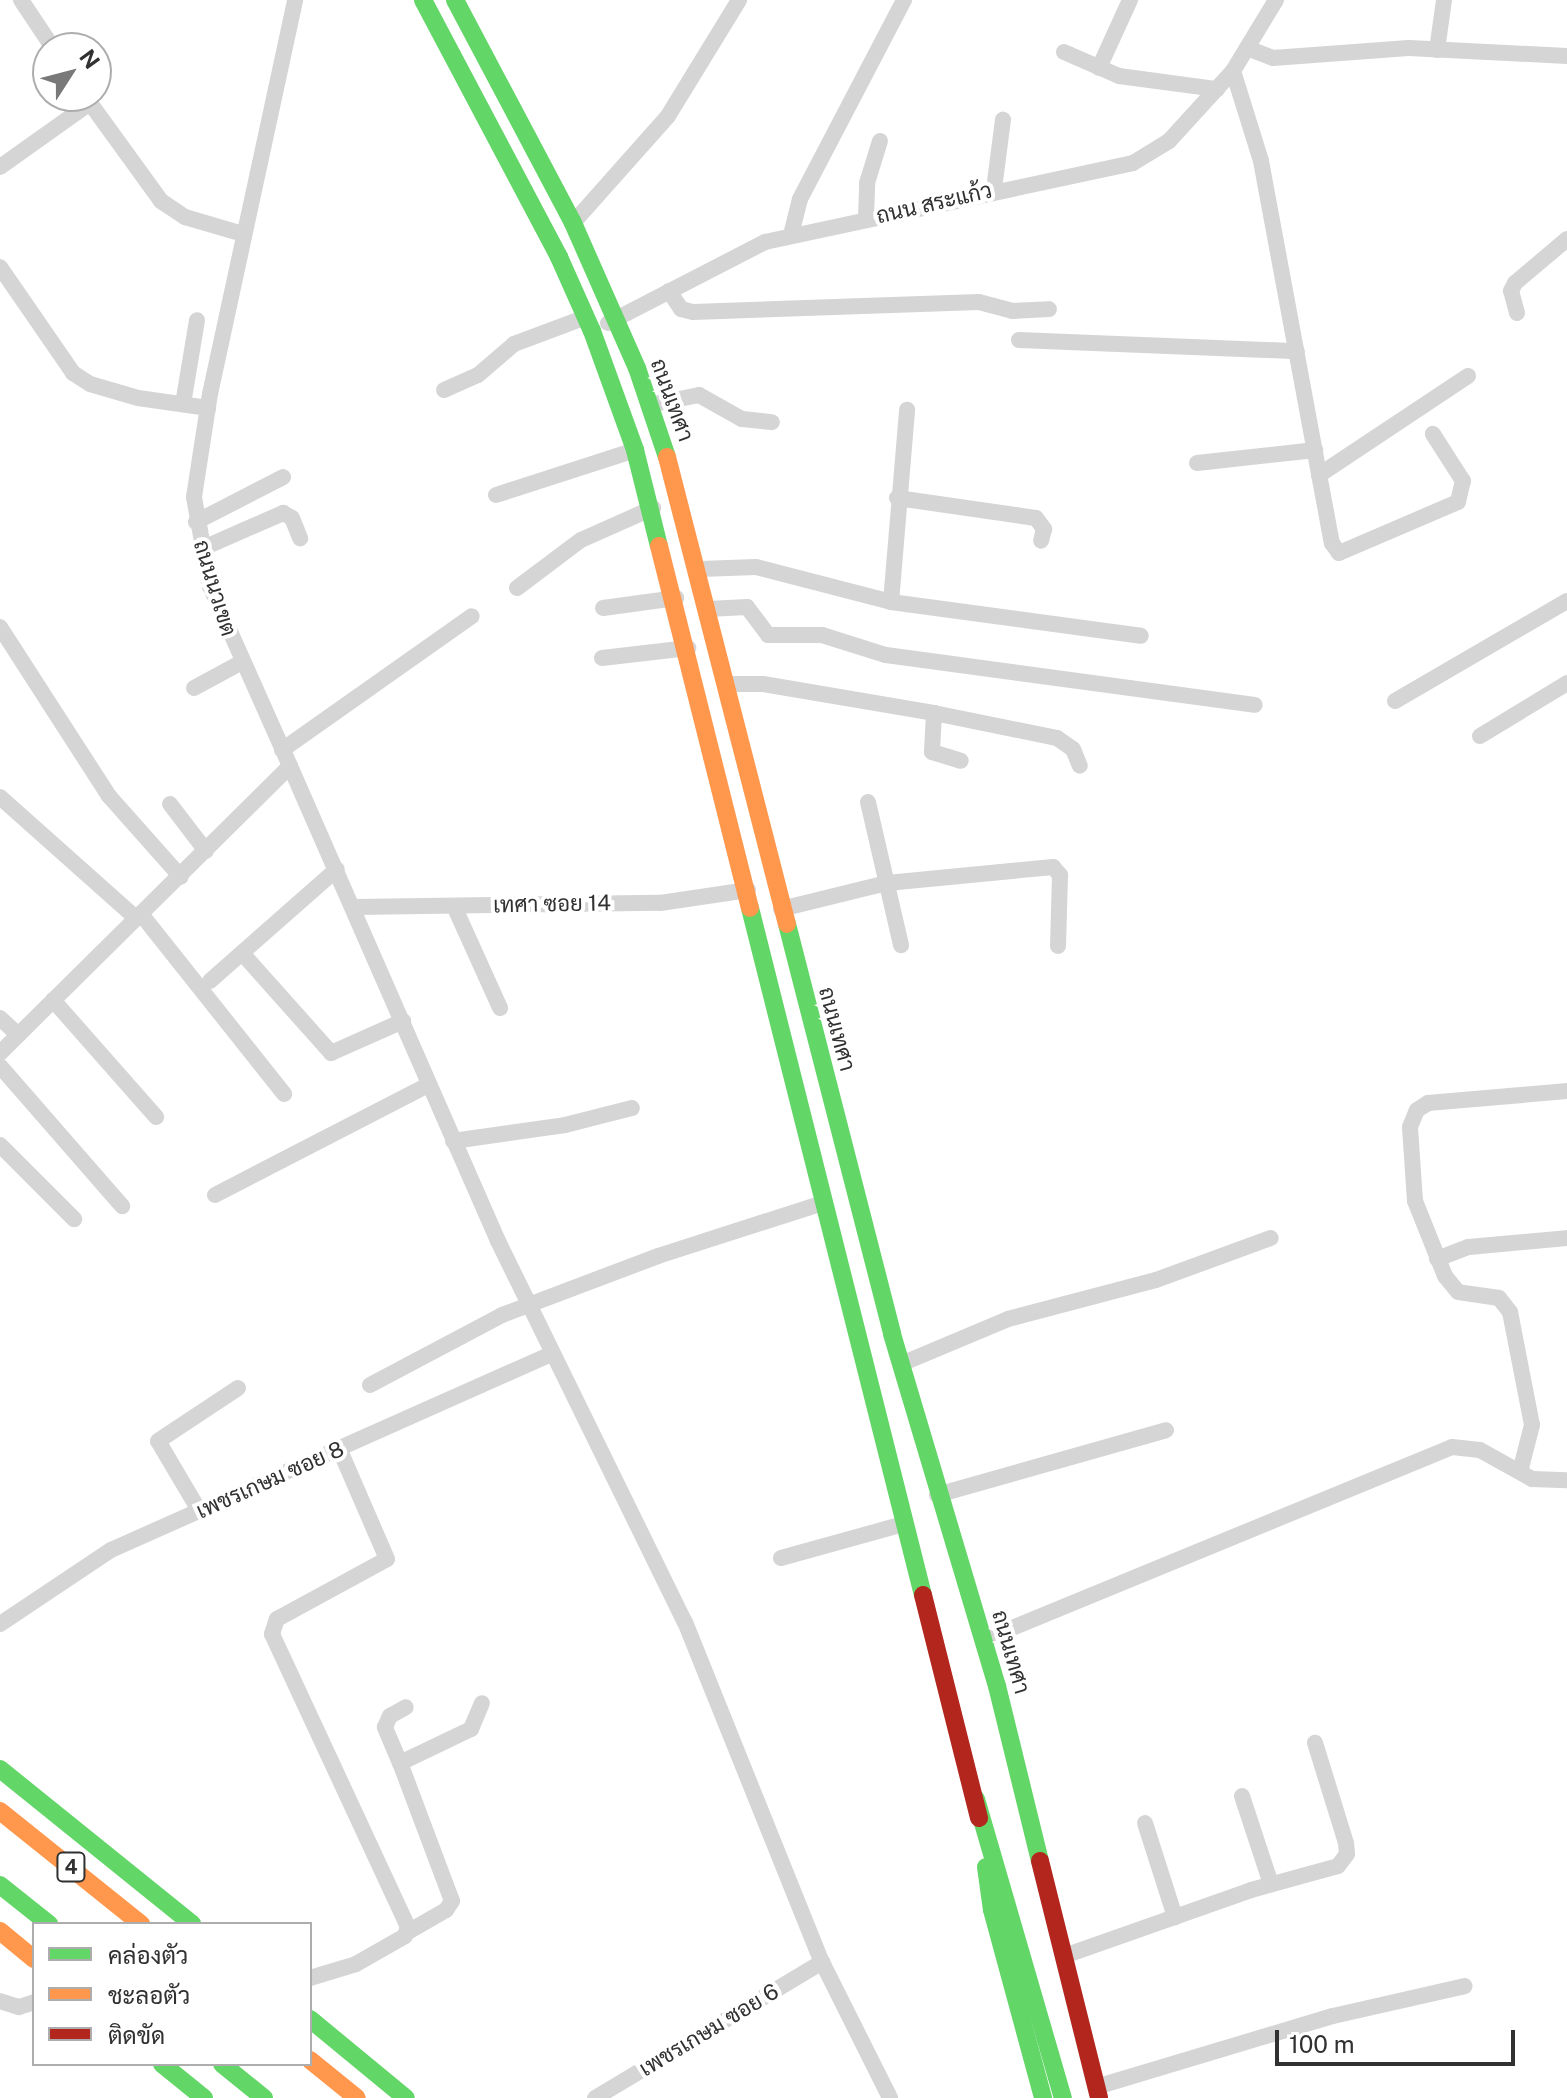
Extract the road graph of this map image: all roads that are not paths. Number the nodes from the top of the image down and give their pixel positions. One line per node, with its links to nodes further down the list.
1 (21, 0): 10 (street)
2 (295, 0): 26 (street, ถนนนวเขต)
3 (423, 0): 35 (main road)
4 (455, 0): 25 (main road, ถนนเทศา)
5 (739, 0): 25 (street)
6 (904, 0): 27 (street)
7 (1130, 0): 15 (street)
8 (1276, 0): 11 (street, ถนน สระแก้ว)
9 (1444, 0): 12 (street)
10 (42, 32)
11 (1247, 48): 12 (street); 16 (street, ถนน สระแก้ว)
12 (1437, 50): 14 (street)
13 (1064, 52): 15 (street)
14 (1567, 56)
15 (1099, 68): 17 (street)
16 (1233, 71): 17 (street, ถนน สระแก้ว); 37 (street)
17 (1217, 89): 23 (street, ถนน สระแก้ว)
18 (72, 112): 22 (street)
19 (97, 112): 26 (street)
20 (1003, 120): 23 (street)
21 (880, 141): 24 (street)
22 (0, 167)
23 (994, 189): 24 (street, ถนน สระแก้ว)
24 (866, 218): 27 (street, ถนน สระแก้ว)
25 (573, 223): 34 (main road, ถนนเทศา)
26 (243, 234): 42 (street, ถนนนวเขต)
27 (791, 235): 30 (street, ถนน สระแก้ว)
28 (1567, 239): 32 (street)
29 (0, 267): 40 (street)
30 (669, 291): 31 (street); 34 (street, ถนน สระแก้ว)
31 (1049, 309)
32 (1517, 313)
33 (197, 320): 40 (street)
34 (614, 320): 35 (street, ถนน สระแก้ว); 41 (main road, ถนนเทศา)
35 (589, 324): 39 (street, ถนน สระแก้ว); 46 (main road)
36 (1019, 340): 37 (street)
37 (1297, 351): 47 (street)
38 (1468, 376): 49 (street)
39 (444, 390)
40 (183, 404): 42 (street)
41 (649, 405): 44 (street); 58 (main road, ถนนเทศา)
42 (208, 408): 54 (street, ถนนนวเขต)
43 (907, 410): 52 (street)
44 (772, 422)
45 (1433, 434): 49 (street)
46 (635, 450): 51 (street); 53 (main road)
47 (1315, 450): 48 (street); 49 (street)
48 (1197, 463)
49 (1319, 475)
50 (283, 477): 54 (street)
51 (496, 495)
52 (897, 498): 56 (street); 62 (street)
53 (653, 508): 59 (street); 60 (main road)
54 (196, 522): 57 (street, ถนนนวเขต)
55 (300, 538): 57 (street)
56 (1041, 541)
57 (201, 549): 70 (street, ถนนนวเขต)
58 (700, 569): 62 (street); 64 (main road, ถนนเทศา)
59 (517, 588)
60 (676, 598): 63 (street); 68 (main road)
61 (1567, 601): 74 (street)
62 (891, 602): 67 (street)
63 (603, 608)
64 (708, 609): 72 (main road, ถนนเทศา); 75 (street)
65 (472, 616): 78 (street)
66 (0, 627): 87 (street)
67 (1141, 636)
68 (688, 648): 69 (street); 89 (main road)
69 (602, 658)
70 (240, 663): 73 (street); 78 (street, ถนนนวเขต)
71 (1567, 683): 77 (street)
72 (728, 684): 76 (street); 92 (main road, ถนนเทศา)
73 (194, 688)
74 (1395, 701)
75 (1255, 705)
76 (934, 713): 79 (street); 81 (street)
77 (1480, 736)
78 (282, 750): 80 (street, ถนนนวเขต)
79 (961, 761)
80 (290, 766): 85 (street); 86 (street, ถนนนวเขต)
81 (1080, 766)
82 (0, 797): 93 (street)
83 (868, 802): 88 (street)
84 (170, 804): 85 (street)
85 (206, 851): 87 (street)
86 (337, 869): 91 (street, ถนนนวเขต); 96 (street)
87 (181, 877): 93 (street)
88 (887, 883): 92 (street); 94 (street); 95 (street)
89 (748, 890): 90 (street, เทศา ซอย 14); 113 (main road)
90 (454, 906): 91 (street, เทศา ซอย 14); 99 (street)
91 (355, 907): 101 (street, ถนนนวเขต)
92 (781, 909): 120 (main road, ถนนเทศา)
93 (138, 916): 98 (street); 107 (street)
94 (901, 945)
95 (1058, 946)
96 (242, 953): 97 (street); 101 (street)
97 (210, 981)
98 (53, 1000): 102 (street); 109 (street)
99 (500, 1008)
100 (0, 1018): 102 (street)
101 (403, 1021): 105 (street, ถนนนวเขต)
102 (18, 1035): 103 (street)
103 (0, 1053)
104 (0, 1066): 114 (street)
105 (428, 1085): 110 (street, ถนนนวเขต); 112 (street)
106 (1567, 1091): 118 (street)
107 (284, 1094)
108 (632, 1108): 110 (street)
109 (156, 1117)
110 (453, 1141): 119 (street, ถนนนวเขต)
111 (0, 1145): 115 (street)
112 (215, 1195)
113 (823, 1203): 119 (street); 121 (main road)
114 (122, 1206)
115 (74, 1219)
116 (1271, 1238): 123 (street)
117 (1567, 1238): 118 (street)
118 (1437, 1259): 130 (street)
119 (528, 1305): 122 (street, ถนนนวเขต); 124 (street)
120 (892, 1334): 121 (main road); 123 (main road, ถนนเทศา)
121 (858, 1345): 129 (main road)
122 (551, 1354): 127 (street, เพชรเกษม ซอย 8); 157 (street, ถนนนวเขต)
123 (901, 1364): 128 (main road, ถนนเทศา)
124 (370, 1385)
125 (238, 1388): 133 (street)
126 (1166, 1430): 132 (street)
127 (339, 1448): 133 (street, เพชรเกษม ซอย 8); 154 (street)
128 (925, 1456): 129 (main road); 132 (main road, ถนนเทศา)
129 (888, 1465): 134 (main road)
130 (1520, 1472): 131 (street); 137 (street)
131 (1567, 1480)
132 (937, 1495): 137 (main road, ถนนเทศา)
133 (200, 1512): 136 (street, เพชรเกษม ซอย 8)
134 (904, 1524): 135 (street); 144 (main road)
135 (781, 1558)
136 (0, 1624)
137 (983, 1640): 155 (main road, ถนนเทศา)
138 (482, 1703): 141 (street)
139 (406, 1707): 141 (street)
140 (1315, 1743): 147 (street)
141 (400, 1763): 154 (street)
142 (0, 1769): 152 (main road, 4)
143 (1242, 1796): 147 (street)
144 (976, 1799): 173 (main road); 174 (main road)
145 (0, 1811): 151 (main road, 4)
146 (1145, 1823): 149 (street)
147 (1271, 1884): 149 (street)
148 (0, 1885): 150 (main road)
149 (1175, 1917): 155 (street)
150 (46, 1922)
151 (139, 1922)
152 (190, 1922)
153 (0, 1931): 156 (main road)
154 (406, 1933): 158 (street)
155 (1064, 1956): 166 (main road, ถนนเทศา)
156 (32, 1957)
157 (822, 1962): 171 (street, เพชรเกษม ซอย 6); 172 (street, ถนนนวเขต)
158 (312, 1977)
159 (1465, 1986): 166 (street)
160 (0, 2001): 161 (street)
161 (32, 2003)
162 (312, 2021): 170 (main road)
163 (312, 2062): 169 (main road)
164 (164, 2066): 167 (main road)
165 (224, 2066): 168 (main road)
166 (1098, 2092)
167 (204, 2098)
168 (264, 2098)
169 (357, 2098)
170 (406, 2098)
171 (595, 2098)
172 (890, 2098)
173 (1043, 2098)
174 (1063, 2098)

